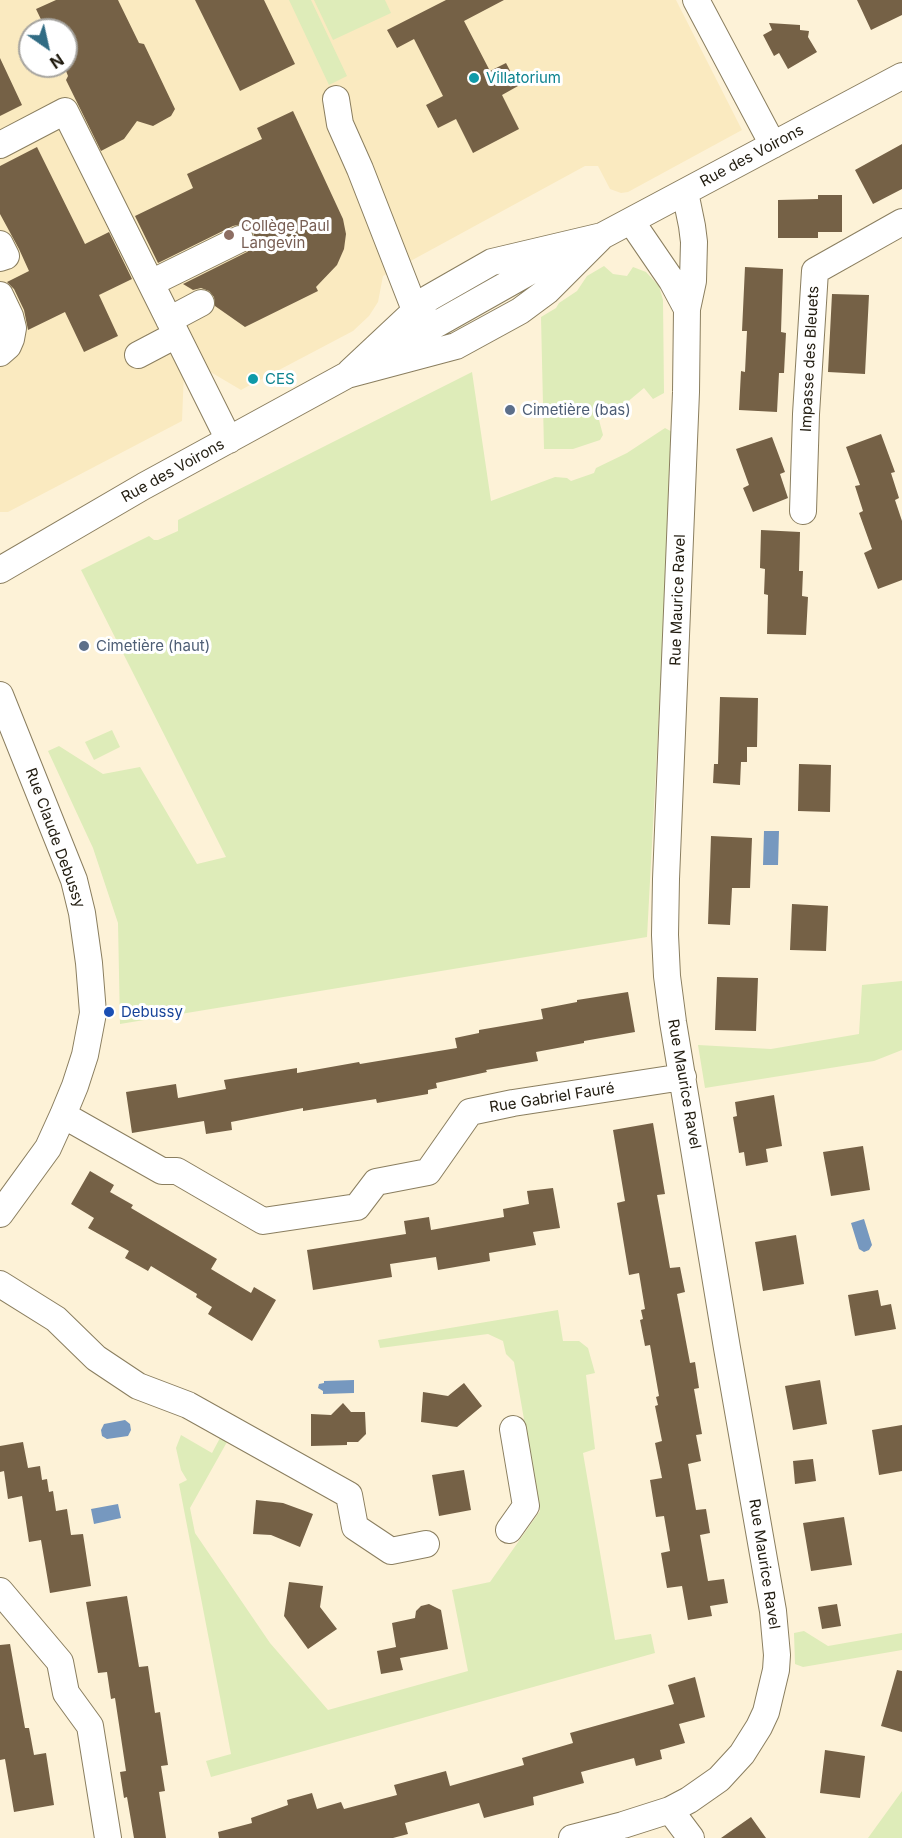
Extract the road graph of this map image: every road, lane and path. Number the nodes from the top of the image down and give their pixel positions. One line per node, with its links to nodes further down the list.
1 (696, 0): 5 (street)
2 (902, 76): 5 (street, Rue des Voirons)
3 (336, 99): 17 (street)
4 (0, 145): 13 (street)
5 (773, 145): 6 (street, Rue des Voirons)
6 (685, 192): 7 (street, Rue des Voirons); 16 (street, Rue Maurice Ravel)
7 (631, 221): 9 (street, Rue des Voirons); 16 (street, Rue Maurice Ravel)
8 (902, 222): 23 (street, Impasse des Bleuets)
9 (602, 236): 17 (street, Rue des Voirons); 21 (street, Rue des Voirons)
10 (240, 239): 13 (street)
11 (0, 244): 12 (street)
12 (0, 258)
13 (151, 283): 18 (street)
14 (0, 295): 19 (street)
15 (201, 303): 18 (street)
16 (687, 309): 26 (street, Rue Maurice Ravel)
17 (415, 310): 21 (street, Rue des Voirons)
18 (172, 327): 20 (street); 22 (street)
19 (0, 353)
20 (138, 355)
21 (347, 375): 22 (street, Rue des Voirons)
22 (229, 440): 24 (street, Rue des Voirons)
23 (802, 511)
24 (0, 570)
25 (0, 695): 27 (street, Rue Claude Debussy)
26 (683, 1077): 27 (street, Rue Gabriel Fauré); 34 (street, Rue Maurice Ravel)
27 (63, 1116): 28 (street, Rue Claude Debussy)
28 (0, 1214)
29 (0, 1284): 32 (street)
30 (513, 1429): 31 (street)
31 (509, 1530)
32 (426, 1544)
33 (0, 1591): 35 (street)
34 (670, 1810): 36 (street, Rue Maurice Ravel); 37 (street)
35 (108, 1838)
36 (572, 1838)
37 (691, 1838)

